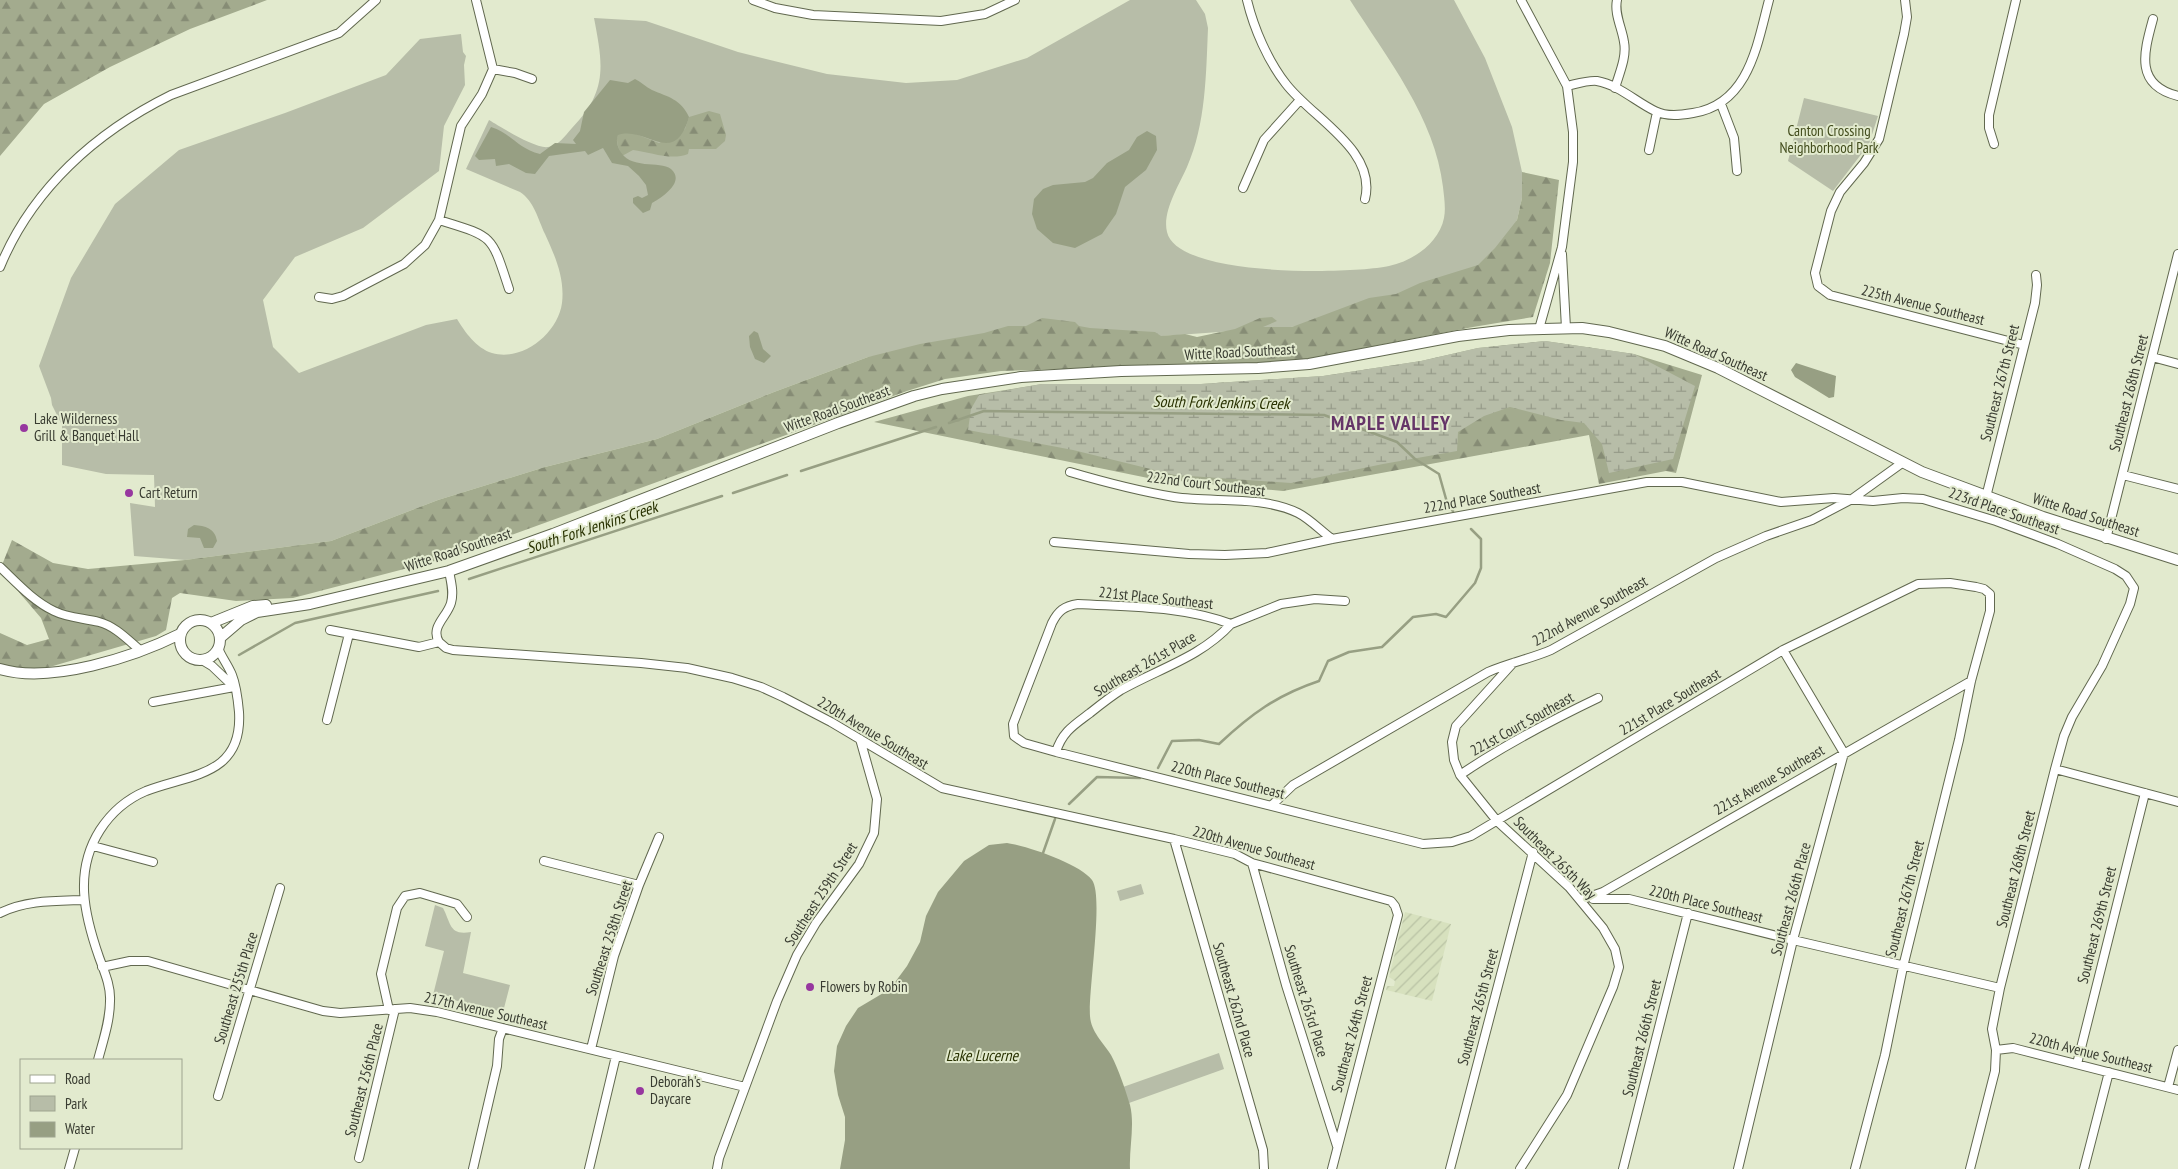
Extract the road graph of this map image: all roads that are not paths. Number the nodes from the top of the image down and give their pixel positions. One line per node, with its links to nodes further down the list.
1 (376, 0): 28 (street)
2 (476, 0): 12 (street)
3 (753, 0): 4 (street)
4 (1015, 0)
5 (1248, 0): 17 (street)
6 (1521, 0): 14 (street)
7 (1617, 0): 15 (street)
8 (1769, 0): 18 (street)
9 (1905, 0): 34 (street, 225th Avenue Southeast)
10 (2016, 0): 20 (street)
11 (2153, 19): 16 (street)
12 (493, 69): 13 (street); 25 (street)
13 (532, 79)
14 (1567, 86): 15 (street); 26 (street)
15 (1615, 88): 19 (street)
16 (2178, 96)
17 (1300, 100): 23 (street); 24 (street)
18 (1720, 104): 19 (street); 22 (street)
19 (1657, 112): 21 (street)
20 (1994, 144)
21 (1649, 150)
22 (1737, 171)
23 (1243, 188)
24 (1365, 199)
25 (439, 220): 30 (street); 31 (street)
26 (1562, 247): 32 (street); 33 (street)
27 (2178, 254): 35 (street, Southeast 268th Street)
28 (0, 268)
29 (2036, 275): 34 (street, Southeast 267th Street)
30 (509, 289)
31 (319, 297)
32 (1566, 328): 33 (street, Witte Road Southeast); 37 (street, Witte Road Southeast)
33 (1539, 329): 48 (street, Witte Road Southeast)
34 (2024, 345): 41 (street, Southeast 267th Street)
35 (2152, 357): 36 (street); 39 (street, Southeast 268th Street)
36 (2178, 364)
37 (1902, 463): 41 (street, Witte Road Southeast); 42 (street)
38 (1070, 472): 43 (street, 222nd Court Southeast)
39 (2123, 475): 40 (street); 44 (street, Southeast 268th Street)
40 (2178, 489)
41 (1986, 497): 44 (street, Witte Road Southeast)
42 (1852, 499): 43 (street, 222nd Place Southeast); 50 (street, 223rd Place Southeast); 64 (street, 222nd Avenue Southeast)
43 (1332, 539): 45 (street, 222nd Place Southeast)
44 (2106, 539): 46 (street, Witte Road Southeast)
45 (1054, 542)
46 (2178, 560)
47 (0, 567): 60 (street)
48 (449, 571): 52 (street, Witte Road Southeast); 58 (street)
49 (1918, 584): 62 (street, 221st Place Southeast); 66 (street, Southeast 267th Street)
50 (2134, 588): 75 (street, Southeast 268th Street)
51 (1345, 601): 54 (street, 221st Place Southeast)
52 (292, 606): 53 (street, Witte Road Southeast); 59 (street, Witte Road Southeast)
53 (211, 623): 56 (street, Witte Road Southeast); 59 (street)
54 (1231, 624): 71 (street, 221st Place Southeast); 73 (street, Southeast 261st Place)
55 (330, 630): 57 (street)
56 (180, 634): 60 (street, Witte Road Southeast); 61 (street)
57 (349, 634): 58 (street); 70 (street)
58 (439, 642): 72 (street, 220th Avenue Southeast)
59 (219, 643): 63 (street, Witte Road Southeast); 67 (street)
60 (144, 649): 61 (street, Witte Road Southeast); 65 (street, Witte Road Southeast)
61 (182, 650): 63 (street, Witte Road Southeast)
62 (1783, 650): 74 (street); 80 (street, 221st Place Southeast)
63 (202, 660): 67 (street)
64 (1513, 663): 76 (street, Southeast 265th Way); 79 (street, 222nd Avenue Southeast)
65 (0, 670)
66 (1971, 681): 74 (street, 221st Avenue Southeast); 99 (street, Southeast 267th Street)
67 (234, 687): 69 (street); 84 (street)
68 (1598, 698): 76 (street, 221st Court Southeast)
69 (153, 702)
70 (327, 720)
71 (1014, 736): 73 (street, 220th Place Southeast)
72 (860, 739): 82 (street, 220th Avenue Southeast); 111 (street, Southeast 259th Street)
73 (1056, 752): 79 (street, 220th Place Southeast)
74 (1844, 752): 92 (street, 221st Avenue Southeast); 97 (street, Southeast 266th Place)
75 (2055, 769): 77 (street); 100 (street, Southeast 268th Street)
76 (1460, 774): 80 (street, Southeast 265th Way)
77 (2145, 793): 78 (street); 109 (street, Southeast 269th Street)
78 (2178, 802)
79 (1272, 805): 83 (street, 220th Place Southeast)
80 (1497, 821): 83 (street, 221st Place Southeast); 85 (street, Southeast 265th Way)
81 (660, 836): 89 (street, Southeast 258th Street)
82 (1174, 839): 88 (street, 220th Avenue Southeast); 122 (street, Southeast 262nd Place)
83 (1439, 844)
84 (93, 846): 87 (street); 91 (street)
85 (1533, 852): 92 (street, Southeast 265th Way); 124 (street, Southeast 265th Street)
86 (544, 861): 89 (street)
87 (153, 862)
88 (1252, 863): 93 (street, 220th Avenue Southeast); 115 (street, Southeast 263rd Place)
89 (639, 885): 104 (street, Southeast 258th Street)
90 (280, 888): 101 (street, Southeast 255th Place)
91 (84, 900): 94 (street); 98 (street)
92 (1580, 900): 95 (street, 220th Place Southeast); 125 (street, Southeast 265th Way)
93 (1395, 906): 115 (street, Southeast 264th Street)
94 (0, 912)
95 (1688, 913): 97 (street, 220th Place Southeast); 126 (street, Southeast 266th Street)
96 (467, 917): 102 (street, Southeast 256th Place)
97 (1794, 940): 99 (street, 220th Place Southeast); 127 (street, Southeast 266th Place)
98 (102, 967): 101 (street, 217th Avenue Southeast); 108 (street)
99 (1902, 967): 100 (street, 220th Place Southeast); 128 (street, Southeast 267th Street)
100 (2000, 988): 105 (street, Southeast 268th Street)
101 (250, 990): 102 (street, 217th Avenue Southeast); 114 (street, Southeast 255th Place)
102 (392, 1009): 103 (street, 217th Avenue Southeast); 117 (street, Southeast 256th Place)
103 (502, 1028): 104 (street, 217th Avenue Southeast); 119 (street)
104 (591, 1049): 107 (street, 217th Avenue Southeast)
105 (1996, 1050): 109 (street, 220th Avenue Southeast); 129 (street, Southeast 268th Street)
106 (2178, 1050): 112 (street)
107 (616, 1056): 111 (street, 217th Avenue Southeast); 120 (street)
108 (98, 1059)
109 (2077, 1064): 110 (street, 220th Avenue Southeast)
110 (2109, 1072): 112 (street, 220th Avenue Southeast); 130 (street)
111 (745, 1087): 121 (street, Southeast 259th Street)
112 (2168, 1087): 113 (street, 220th Avenue Southeast)
113 (2178, 1090)
114 (218, 1096)
115 (1337, 1146): 123 (street, Southeast 264th Street)
116 (75, 1149): 118 (street)
117 (359, 1158)
118 (69, 1169)
119 (473, 1169)
120 (589, 1169)
121 (717, 1169)
122 (1264, 1169)
123 (1332, 1169)
124 (1450, 1169)
125 (1520, 1169)
126 (1623, 1169)
127 (1738, 1169)
128 (1855, 1169)
129 (1970, 1169)
130 (2084, 1169)

